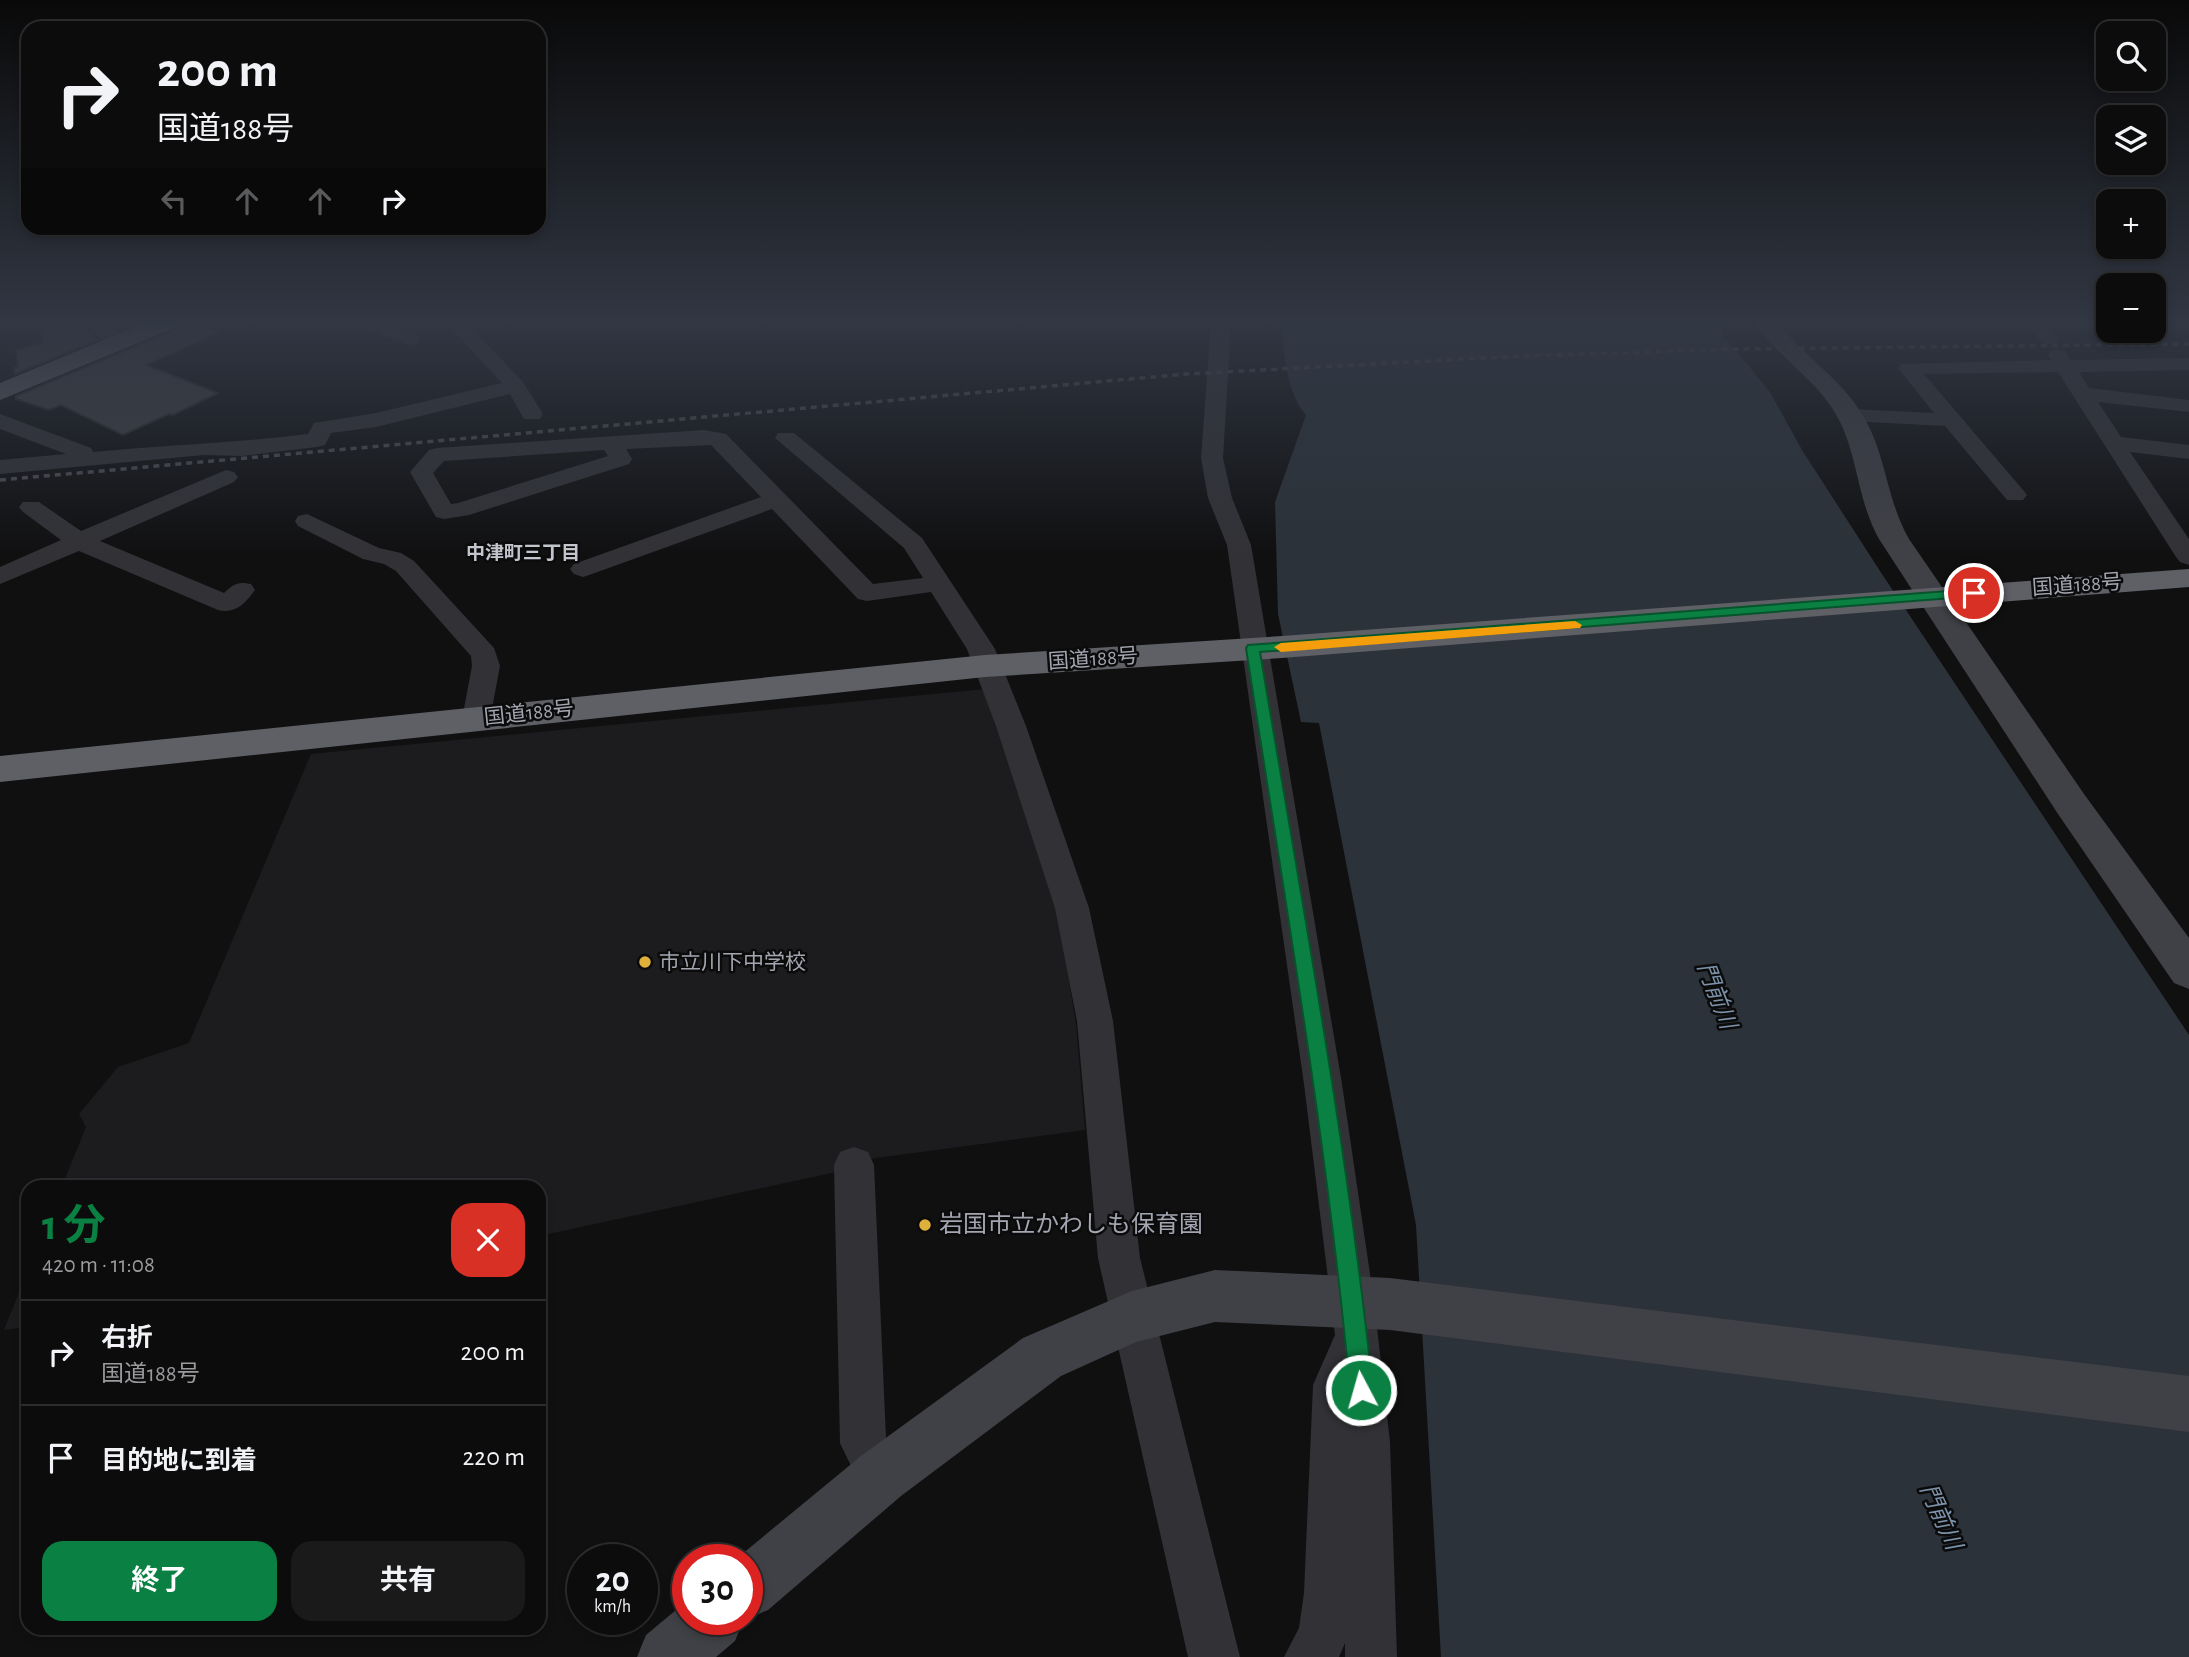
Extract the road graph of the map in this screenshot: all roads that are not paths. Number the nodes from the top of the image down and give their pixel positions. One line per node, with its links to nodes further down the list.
1 (459, 400): 17 (street)
2 (524, 400): 9 (street)
3 (1216, 400): 32 (street)
4 (1839, 400): 10 (street)
5 (1935, 400): 11 (street)
6 (2088, 400): 14 (street)
7 (2139, 400): 8 (street)
8 (2189, 406)
9 (532, 414)
10 (1850, 415): 11 (street); 31 (street)
11 (1952, 420): 20 (street)
12 (0, 421): 17 (street)
13 (786, 438): 29 (street)
14 (2114, 443): 16 (street); 25 (street)
15 (614, 445): 15 (street); 21 (street)
16 (2189, 452)
17 (80, 460): 18 (street)
18 (0, 467)
19 (226, 477): 24 (street)
20 (2015, 495)
21 (775, 500): 26 (street); 29 (street)
22 (31, 507): 24 (street)
23 (307, 521): 34 (street)
24 (80, 542): 27 (street); 30 (street)
25 (2189, 557)
26 (583, 569)
27 (0, 576)
28 (2189, 578): 31 (highway, 国道188号)
29 (938, 582): 33 (street)
30 (242, 590)
31 (1924, 597): 32 (highway, 国道188号); 36 (street)
32 (1267, 648): 33 (highway, 国道188号); 38 (street)
33 (985, 666): 34 (highway, 国道188号); 39 (street)
34 (476, 719): 35 (highway, 国道188号)
35 (0, 769)
36 (2189, 971)
37 (854, 1165): 41 (street)
38 (1366, 1314): 39 (street); 40 (street); 46 (street); 47 (street)
39 (1132, 1317): 41 (street); 45 (street)
40 (2189, 1404)
41 (881, 1476): 42 (street)
42 (763, 1576)
43 (694, 1635): 44 (street)
44 (668, 1657)
45 (1214, 1657)
46 (1310, 1657)
47 (1371, 1657)

